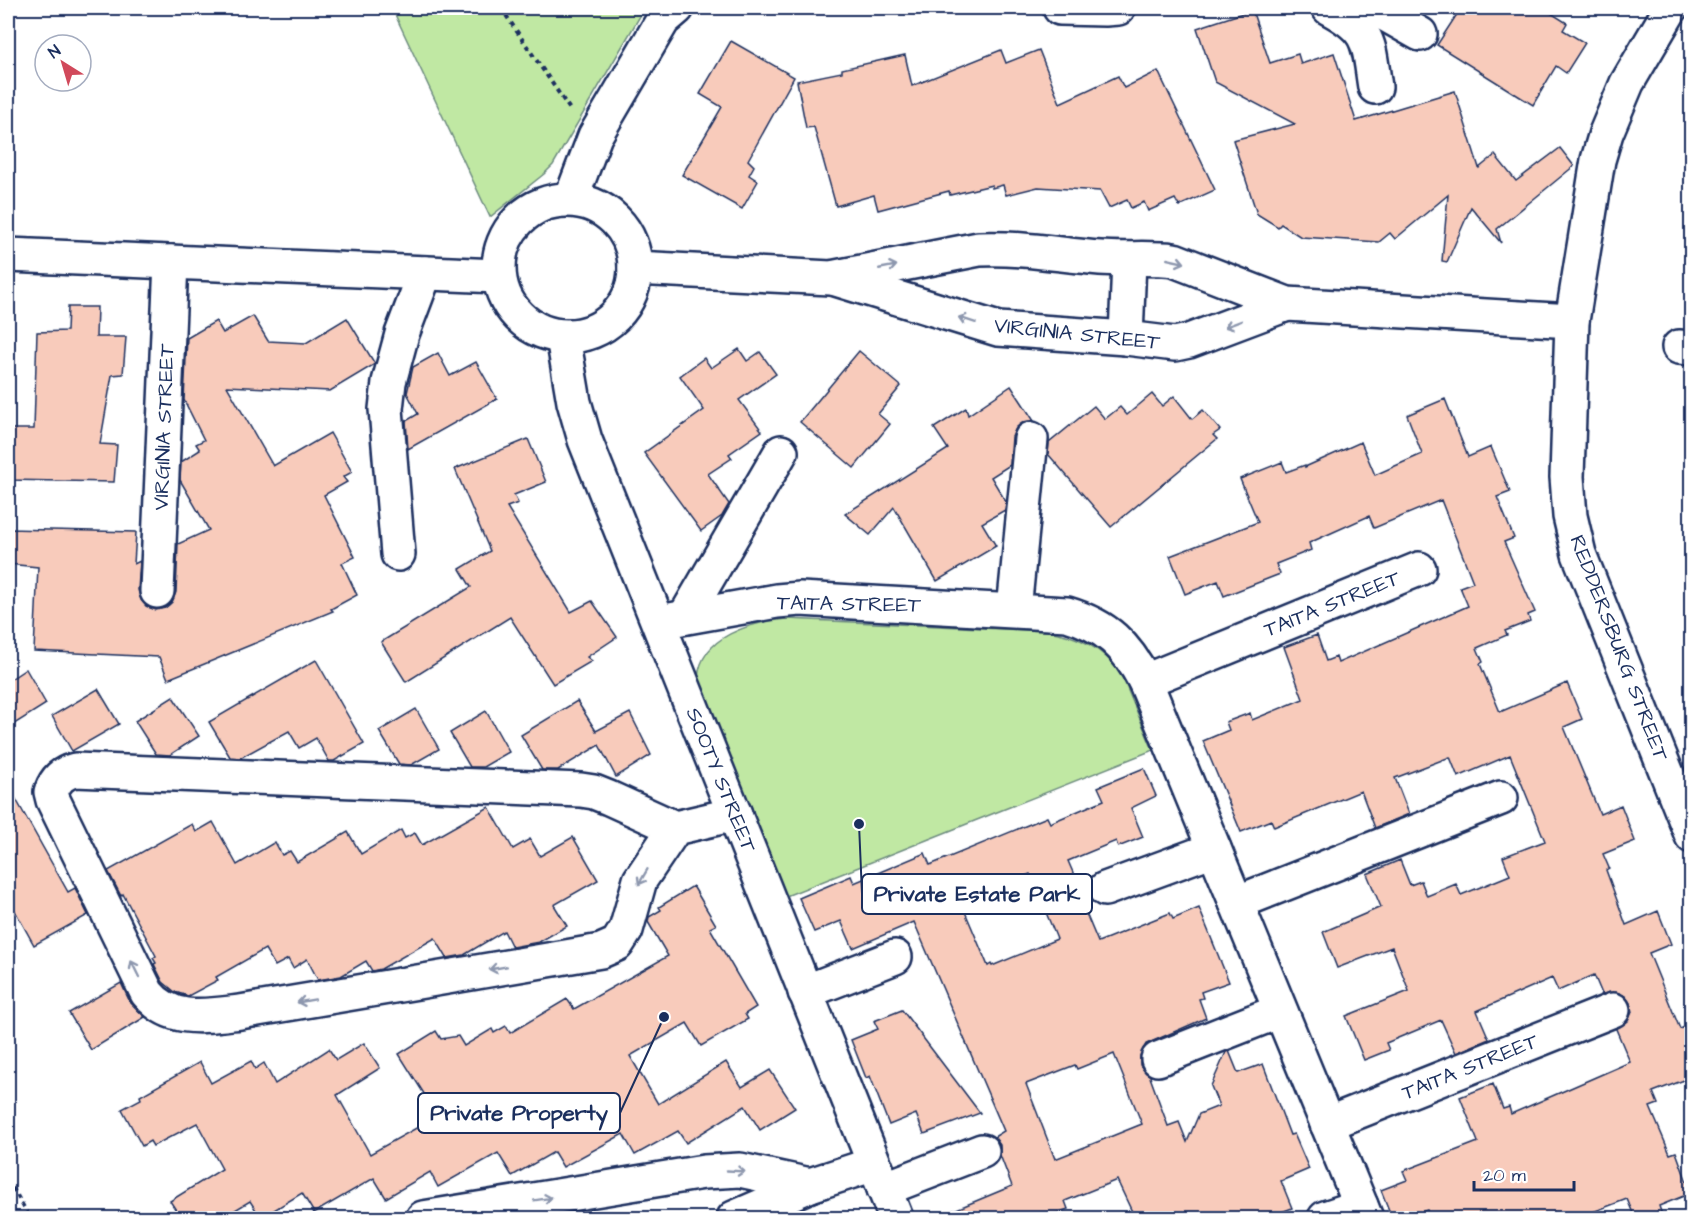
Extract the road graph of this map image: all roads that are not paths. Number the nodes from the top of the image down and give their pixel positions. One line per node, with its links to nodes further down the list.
1 (677, 8): 9 (street)
2 (1060, 8): 3 (street)
3 (1118, 8)
4 (1329, 8): 8 (street)
5 (1374, 8): 7 (street)
6 (1671, 8): 18 (street, REDDERSBURG STREET)
7 (1420, 34)
8 (1375, 87)
9 (571, 199): 13 (street); 15 (street)
10 (8, 255): 12 (street)
11 (1129, 260): 16 (street, VIRGINIA STREET, one-way to 11); 17 (street, VIRGINIA STREET, one-way to 17); 20 (street)
12 (160, 262): 14 (street); 23 (street, VIRGINIA STREET); 26 (street, VIRGINIA STREET)
13 (635, 268): 16 (street, VIRGINIA STREET); 19 (street)
14 (425, 273): 15 (street); 24 (street)
15 (498, 276): 19 (street)
16 (831, 278): 20 (street, VIRGINIA STREET, one-way to 16)
17 (1287, 304): 18 (street, VIRGINIA STREET); 20 (street, VIRGINIA STREET, one-way to 20)
18 (1572, 321): 33 (street, REDDERSBURG STREET)
19 (563, 337): 28 (street, SOOTY STREET)
20 (1126, 338)
21 (1031, 439): 27 (street)
22 (781, 452): 28 (street)
23 (139, 493)
24 (398, 554)
25 (1419, 569): 29 (street, TAITA STREET)
26 (157, 591)
27 (1014, 610): 28 (street, TAITA STREET); 29 (street, TAITA STREET)
28 (672, 619): 31 (street, SOOTY STREET)
29 (1145, 681): 34 (street, TAITA STREET)
30 (1502, 798): 36 (street)
31 (735, 814): 32 (street); 38 (street, SOOTY STREET)
32 (675, 828): 32 (street, one-way to 32)
33 (1692, 836)
34 (1214, 849): 35 (street); 36 (street, TAITA STREET)
35 (1105, 890)
36 (1236, 903): 40 (street, TAITA STREET)
37 (895, 957): 38 (street)
38 (805, 992): 45 (street, SOOTY STREET)
39 (1613, 1010): 42 (street, TAITA STREET)
40 (1281, 1011): 41 (street); 42 (street, TAITA STREET)
41 (1158, 1059)
42 (1327, 1124): 46 (street, TAITA STREET)
43 (982, 1151): 45 (street)
44 (810, 1185): 45 (street); 47 (street, one-way to 44); 48 (street)
45 (885, 1190)
46 (1363, 1212): 49 (street)
47 (423, 1218)
48 (734, 1218)
49 (1325, 1218)

